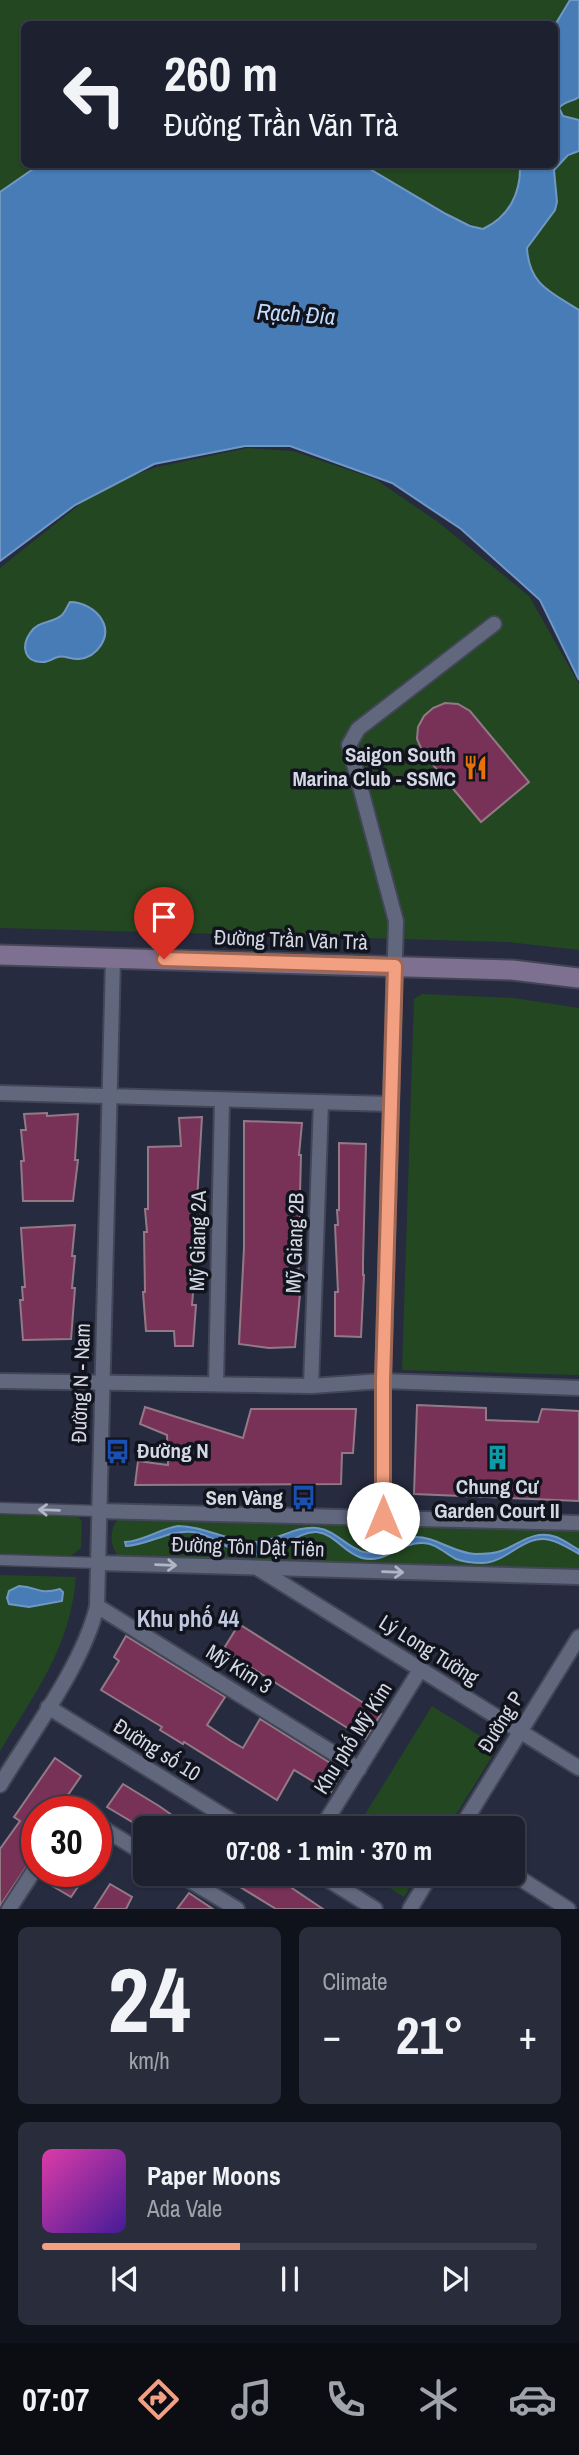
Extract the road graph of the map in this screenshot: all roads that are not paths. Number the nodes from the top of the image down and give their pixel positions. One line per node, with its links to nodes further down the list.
1 (494, 624): 4 (street)
2 (0, 955): 3 (main road, Đường Trần Văn Trà)
3 (113, 958): 4 (main road, Đường Trần Văn Trà); 7 (street, Đường N - Nam)
4 (395, 966): 5 (main road, Đường Trần Văn Trà); 10 (street)
5 (579, 978)
6 (0, 1093): 7 (street)
7 (110, 1096): 8 (street); 12 (street, Đường N - Nam)
8 (222, 1100): 9 (street); 14 (street, Mỹ Giang 2A)
9 (321, 1102): 10 (street); 15 (street, Mỹ Giang 2B)
10 (390, 1104): 13 (street)
11 (0, 1381): 12 (street)
12 (102, 1381): 14 (street); 18 (street, Đường N - Nam)
13 (383, 1381): 15 (street); 16 (street); 19 (street)
14 (216, 1384): 15 (street)
15 (310, 1386)
16 (579, 1388)
17 (0, 1508): 18 (street, Đường Tôn Dật Tiên, one-way to 17)
18 (99, 1511): 19 (street, Đường Tôn Dật Tiên); 22 (street, Đường N - Nam)
19 (383, 1518): 20 (street, Đường Tôn Dật Tiên)
20 (579, 1523)
21 (0, 1560): 22 (street, Đường Tôn Dật Tiên)
22 (98, 1563): 23 (street, Đường Tôn Dật Tiên, one-way to 23); 25 (street, Đường N - Nam)
23 (257, 1568): 24 (street, Đường Tôn Dật Tiên, one-way to 24); 27 (street, Lý Long Tường)
24 (579, 1577)
25 (97, 1606): 28 (street, Đường N - Nam); 31 (street, Mỹ Kim 3)
26 (579, 1638): 29 (street, Đường P)
27 (421, 1670): 29 (street, Lý Long Tường); 31 (street, Khu phố Mỹ Kim)
28 (48, 1707): 32 (street, Đường N - Nam); 33 (street, Đường số 10)
29 (520, 1731): 30 (street, Lý Long Tường); 35 (street, Đường P)
30 (579, 1768)
31 (359, 1769): 34 (street, Khu phố Mỹ Kim)
32 (0, 1785)
33 (224, 1816)
34 (329, 1816)
35 (468, 1816)
36 (112, 1834): 37 (street)
37 (133, 1847)
38 (525, 1882): 47 (street)
39 (199, 1886): 44 (street)
40 (338, 1886): 45 (street)
41 (424, 1886): 46 (street)
42 (23, 1887): 43 (street)
43 (9, 1909)
44 (237, 1909)
45 (375, 1909)
46 (410, 1909)
47 (568, 1909)

